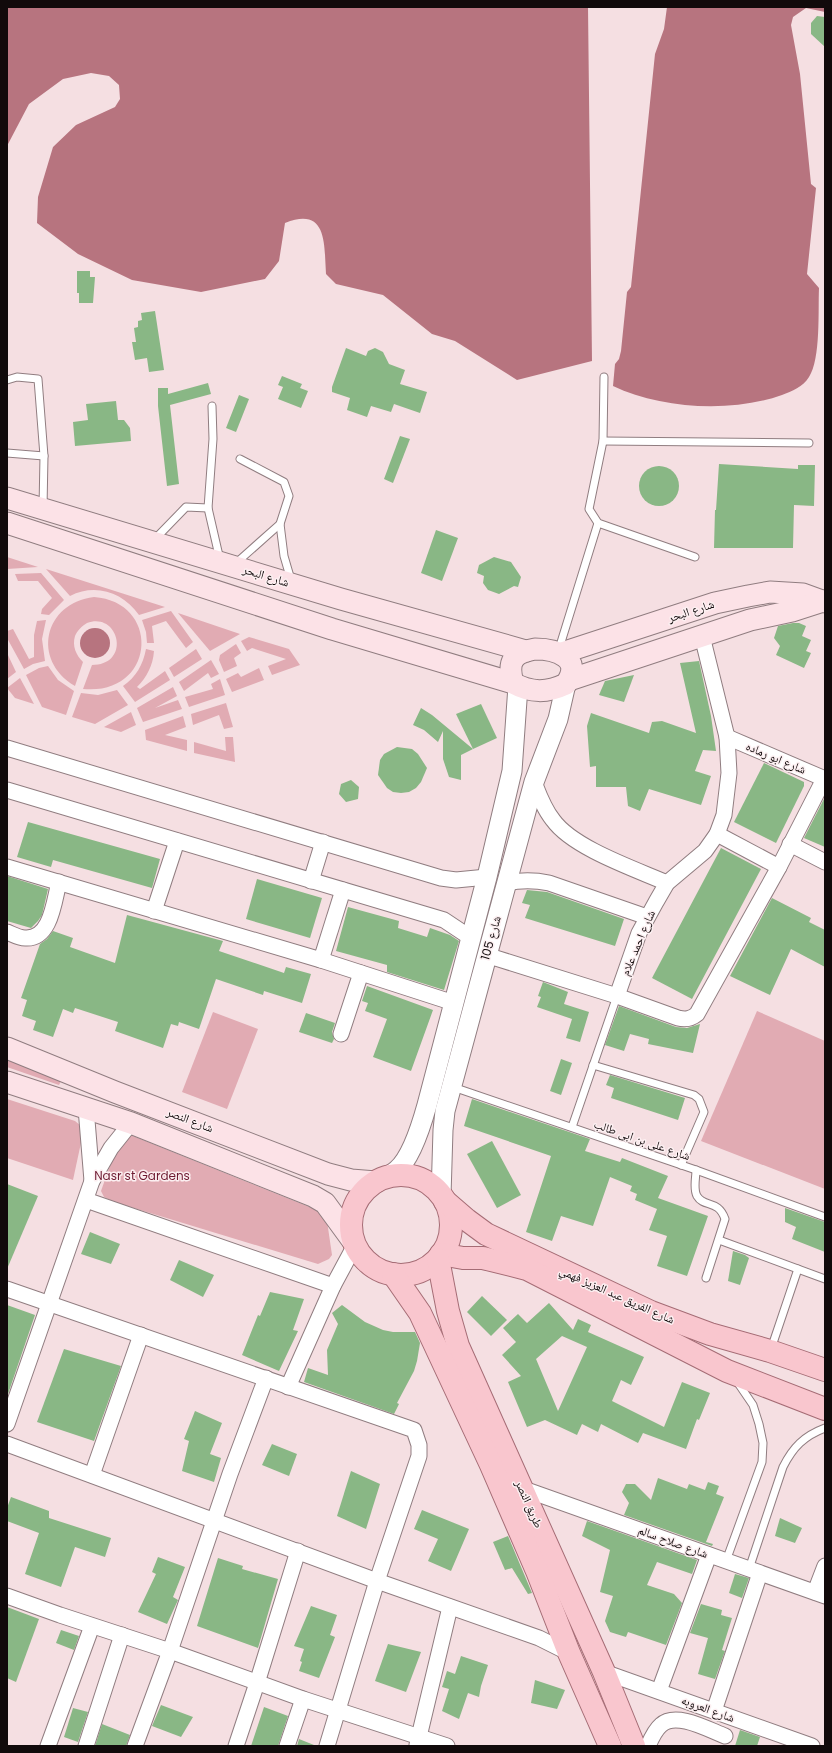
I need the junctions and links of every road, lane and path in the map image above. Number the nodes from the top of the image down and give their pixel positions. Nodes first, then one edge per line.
1 (604, 377) dead end
2 (7, 380) edge
3 (212, 406) dead end
4 (603, 441) junction
5 (809, 443) dead end
6 (7, 453) edge
7 (44, 456) junction
8 (240, 459) dead end
9 (9, 499) edge
10 (208, 508) junction
11 (43, 509) junction
12 (8, 523) edge
13 (598, 523) junction
14 (280, 524) junction
15 (153, 542) junction
16 (695, 557) dead end
17 (227, 564) junction
18 (292, 584) junction
19 (341, 599) junction
20 (824, 602) edge
21 (332, 629) junction
22 (702, 636) junction
23 (526, 651) junction
24 (560, 652) junction
25 (567, 682) junction
26 (515, 684) junction
27 (727, 737) junction
28 (7, 748) edge
29 (824, 779) edge
30 (534, 782) junction
31 (7, 790) edge
32 (717, 834) junction
33 (177, 841) junction
34 (323, 842) junction
35 (790, 844) junction
36 (825, 862) edge
37 (7, 867) edge
38 (779, 867) junction
39 (487, 877) junction
40 (311, 881) junction
41 (58, 882) junction
42 (506, 883) junction
43 (667, 883) junction
44 (343, 890) junction
45 (154, 911) junction
46 (647, 917) junction
47 (7, 932) edge
48 (471, 938) junction
49 (486, 955) junction
50 (321, 960) junction
51 (361, 973) junction
52 (617, 996) junction
53 (454, 1003) junction
54 (341, 1034) dead end
55 (7, 1048) edge
56 (593, 1065) junction
57 (7, 1082) edge
58 (452, 1086) junction
59 (86, 1108) junction
60 (131, 1123) junction
61 (572, 1127) junction
62 (681, 1165) junction
63 (696, 1170) junction
64 (379, 1180) junction
65 (92, 1181) junction
66 (443, 1198) junction
67 (86, 1200) junction
68 (825, 1217) edge
69 (719, 1240) junction
70 (354, 1243) junction
71 (439, 1256) junction
72 (798, 1270) junction
73 (393, 1274) junction
74 (706, 1278) dead end
75 (825, 1280) edge
76 (332, 1286) junction
77 (7, 1289) edge
78 (50, 1303) junction
79 (141, 1335) junction
80 (770, 1351) junction
81 (825, 1370) edge
82 (726, 1371) junction
83 (266, 1378) junction
84 (288, 1387) junction
85 (825, 1409) edge
86 (7, 1424) edge
87 (825, 1428) edge
88 (7, 1444) edge
89 (92, 1475) junction
90 (521, 1488) junction
91 (214, 1520) junction
92 (298, 1552) junction
93 (709, 1555) junction
94 (726, 1561) junction
95 (825, 1566) edge
96 (755, 1571) junction
97 (376, 1581) junction
98 (820, 1594) edge
99 (7, 1596) edge
100 (450, 1606) junction
101 (92, 1626) junction
102 (122, 1635) junction
103 (170, 1651) junction
104 (569, 1652) junction
105 (604, 1672) junction
106 (257, 1683) junction
107 (659, 1691) junction
108 (303, 1699) junction
109 (338, 1710) junction
110 (714, 1711) junction
111 (731, 1717) junction
112 (418, 1741) edge
113 (723, 1741) edge
114 (48, 1746) edge
115 (86, 1746) edge
116 (134, 1746) edge
117 (236, 1746) edge
118 (287, 1746) edge
119 (327, 1746) edge
120 (447, 1746) edge
121 (610, 1746) edge
122 (634, 1746) edge
123 (648, 1746) edge
124 (812, 1746) edge

1 - 4 lane
2 - 7 lane
3 - 10 lane
4 - 5 lane
4 - 13 lane
6 - 7 lane
7 - 11 lane
8 - 14 lane
9 - 11 main road, شارع البحر
9 - 12 main road
10 - 15 lane
10 - 17 lane
11 - 15 main road, شارع البحر
12 - 21 main road
13 - 16 lane
13 - 24 lane
14 - 17 lane
14 - 18 lane
15 - 17 main road, شارع البحر
17 - 18 main road, شارع البحر
18 - 19 main road, شارع البحر
19 - 21 main road
19 - 23 main road, شارع البحر
20 - 22 main road, شارع البحر
20 - 24 main road, شارع البحر
21 - 26 main road
22 - 25 main road, شارع البحر
22 - 27 street, شارع احمد علام
23 - 24 main road
23 - 26 main road
24 - 25 main road
25 - 26 main road
25 - 30 street, شارع 105
26 - 39 street, شارع 105
27 - 29 street, شارع ابو رماده
27 - 32 street, شارع احمد علام
28 - 34 street
29 - 35 street
30 - 42 street, شارع 105
30 - 43 street
31 - 33 street
32 - 38 street
32 - 43 street, شارع احمد علام
33 - 40 street
33 - 45 street
34 - 39 street
34 - 40 street
35 - 36 street
35 - 38 street
37 - 41 street
38 - 52 street
39 - 48 street, شارع 105
40 - 44 street
41 - 45 street
41 - 47 street
42 - 46 street
42 - 49 street, شارع 105
43 - 46 street, شارع احمد علام
44 - 48 street
44 - 50 street
45 - 50 street
46 - 52 street, شارع احمد علام
48 - 53 street, شارع 105
49 - 52 street
49 - 58 street, شارع 105
50 - 51 street
51 - 53 street
51 - 54 street
52 - 56 lane, شارع احمد علام
53 - 64 street, شارع 105
55 - 64 main road, شارع النصر
56 - 61 lane, شارع احمد علام
56 - 62 lane
57 - 59 main road, شارع النصر
58 - 61 lane, شارع على بن ابى طالب
58 - 66 street, شارع 105
59 - 60 main road, شارع النصر
59 - 65 street
60 - 65 street
60 - 70 main road, شارع النصر
61 - 62 lane, شارع على بن ابى طالب
62 - 63 lane, شارع على بن ابى طالب
63 - 68 lane, شارع على بن ابى طالب
63 - 69 lane
64 - 66 main road
64 - 70 main road
65 - 67 street
66 - 71 main road
66 - 80 main road, شارع الفريق عبد العزيز فهمي
67 - 76 street
67 - 78 street
69 - 72 lane
69 - 74 lane
70 - 73 main road
70 - 76 street
71 - 73 main road
71 - 82 main road, شارع الفريق عبد العزيز فهمي
71 - 90 main road, طريق النصر
72 - 75 lane
72 - 80 lane
73 - 104 main road, طريق النصر
76 - 84 street
77 - 78 street
78 - 79 street
78 - 86 street
79 - 83 street
79 - 89 street
80 - 81 main road, شارع الفريق عبد العزيز فهمي
82 - 85 main road, شارع الفريق عبد العزيز فهمي
82 - 94 lane
83 - 84 street
83 - 91 street
84 - 97 street
87 - 96 lane
88 - 89 street
89 - 91 street
90 - 93 street, شارع صلاح سالم
90 - 105 main road, طريق النصر
91 - 92 street
91 - 103 street
92 - 97 street
92 - 106 street
93 - 94 street, شارع صلاح سالم
93 - 107 street
94 - 96 street, شارع صلاح سالم
95 - 98 street
96 - 98 street, شارع صلاح سالم
96 - 110 street
97 - 100 street
97 - 109 street
99 - 101 street
100 - 104 street
100 - 112 street
101 - 102 street
101 - 114 street
102 - 103 street
102 - 115 street
103 - 106 street
103 - 116 street
104 - 121 main road, طريق النصر
105 - 107 street, شارع العروبه
105 - 122 main road, طريق النصر
106 - 108 street
106 - 117 street
107 - 110 street, شارع العروبه
108 - 109 street
108 - 118 street
109 - 112 street
109 - 119 street
110 - 111 street, شارع العروبه
111 - 113 street
111 - 124 street, شارع العروبه
112 - 120 street
113 - 123 street

